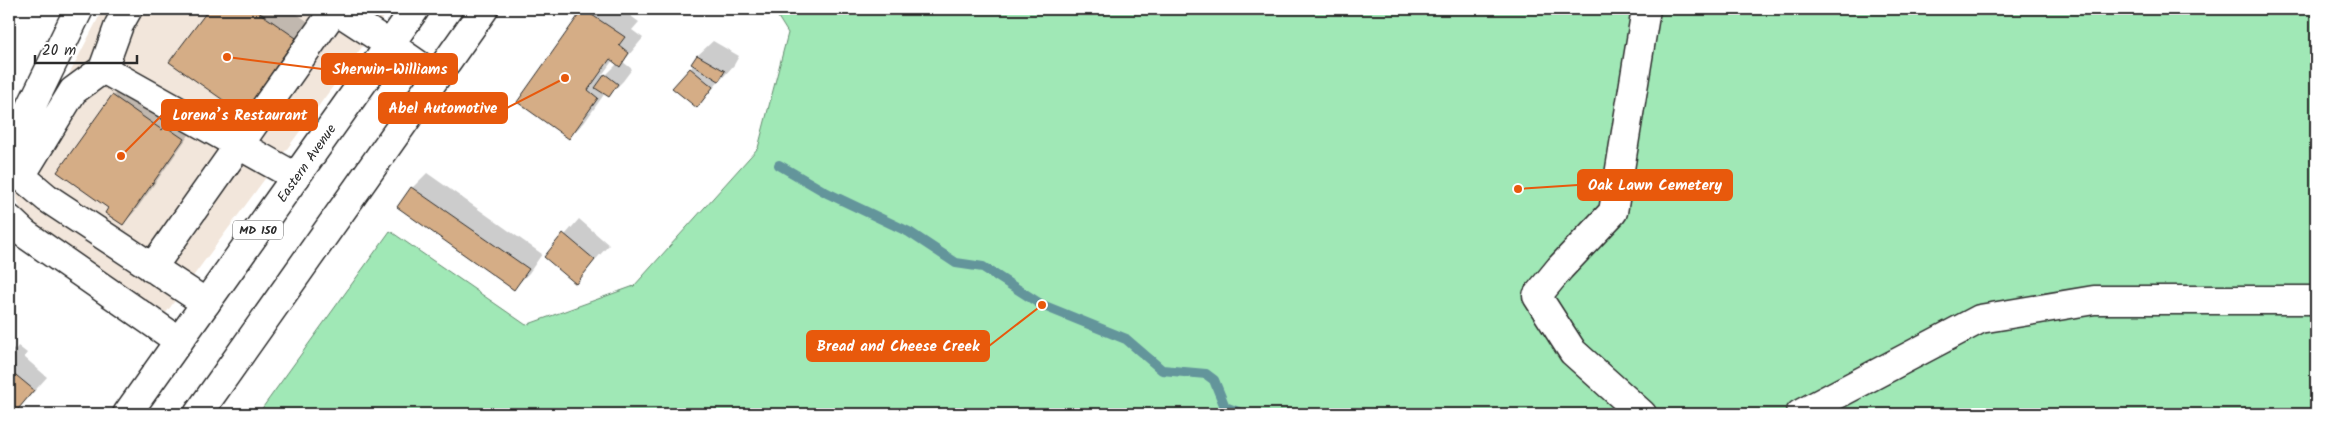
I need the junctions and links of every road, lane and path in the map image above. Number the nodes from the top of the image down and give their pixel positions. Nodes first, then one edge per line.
1 (79, 9) edge
2 (128, 9) edge
3 (335, 9) edge
4 (415, 9) edge
5 (484, 9) edge
6 (1646, 9) edge
7 (390, 45) junction
8 (103, 69) junction
9 (436, 77) junction
10 (238, 145) junction
11 (9, 152) edge
12 (296, 177) junction
13 (9, 218) edge
14 (152, 268) junction
15 (2316, 300) edge
16 (206, 303) junction
17 (179, 340) junction
18 (127, 414) edge
19 (198, 414) edge
20 (1642, 414) edge
21 (1800, 414) edge

1 - 11 main road
2 - 8 main road
3 - 7 main road
3 - 10 main road
4 - 7 main road, Eastern Avenue / MD 150
5 - 9 main road
6 - 20 main road
7 - 9 main road
7 - 12 main road, Eastern Avenue / MD 150
8 - 10 main road
8 - 14 main road
9 - 19 main road
10 - 12 main road
10 - 14 main road
12 - 16 main road, Eastern Avenue / MD 150
13 - 17 main road
14 - 16 main road
15 - 21 main road
16 - 17 main road, Eastern Avenue / MD 150
17 - 18 main road, Eastern Avenue / MD 150

